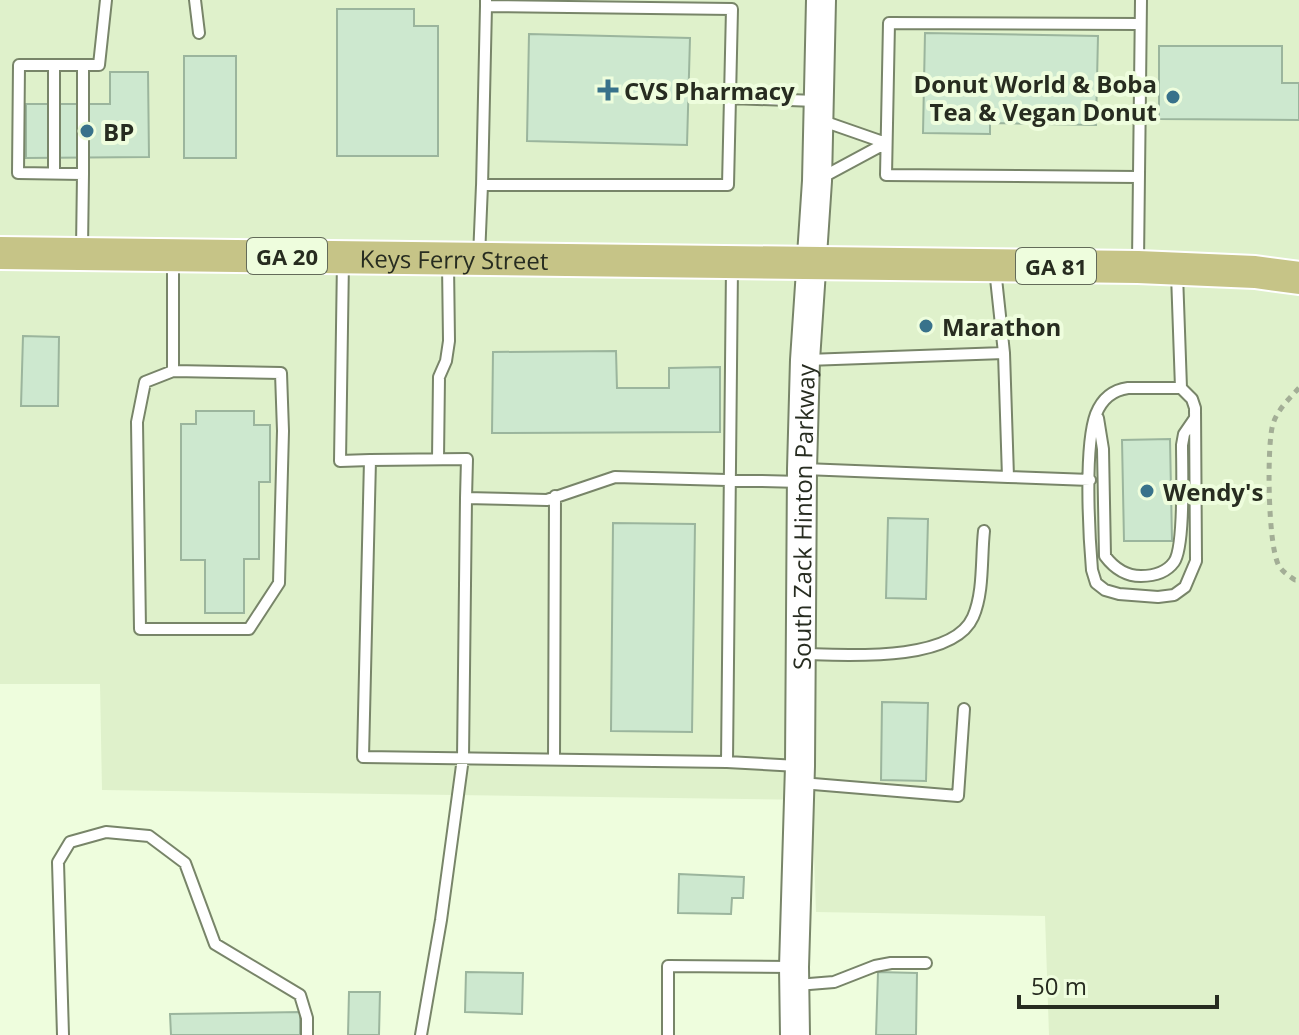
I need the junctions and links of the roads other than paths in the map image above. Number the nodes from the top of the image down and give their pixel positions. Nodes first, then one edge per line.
1 (106, 0) edge
2 (195, 0) edge
3 (821, 0) edge
4 (1141, 0) edge
5 (486, 3) edge
6 (1140, 24) junction
7 (199, 33) dead end
8 (54, 65) junction
9 (83, 65) junction
10 (730, 98) junction
11 (819, 110) junction
12 (886, 143) junction
13 (54, 173) junction
14 (83, 174) junction
15 (1138, 177) junction
16 (817, 181) junction
17 (482, 187) junction
18 (0, 253) edge
19 (82, 254) junction
20 (173, 255) junction
21 (343, 257) junction
22 (464, 258) junction
23 (732, 261) junction
24 (811, 263) junction
25 (995, 265) junction
26 (1138, 267) junction
27 (1177, 270) junction
28 (1299, 278) edge
29 (1004, 353) junction
30 (805, 360) junction
31 (173, 371) junction
32 (1181, 388) junction
33 (1097, 412) junction
34 (1195, 418) junction
35 (438, 459) junction
36 (370, 460) junction
37 (802, 475) junction
38 (1008, 477) junction
39 (731, 480) junction
40 (1090, 480) junction
41 (555, 496) junction
42 (466, 498) junction
43 (984, 531) dead end
44 (801, 654) junction
45 (964, 709) dead end
46 (463, 758) junction
47 (554, 760) junction
48 (727, 762) junction
49 (800, 774) junction
50 (926, 963) dead end
51 (795, 976) junction
52 (63, 1035) edge
53 (307, 1035) edge
54 (421, 1035) edge
55 (668, 1035) edge
56 (795, 1035) edge

1 - 9 lane
2 - 7 lane
3 - 11 main road, South Zack Hinton Parkway
4 - 6 lane
5 - 10 lane
5 - 17 lane
6 - 12 lane
6 - 15 lane
8 - 9 lane
8 - 13 lane
8 - 13 lane
9 - 14 lane
10 - 11 lane
10 - 17 lane
11 - 12 lane
11 - 16 main road, South Zack Hinton Parkway
12 - 15 lane
12 - 16 lane
13 - 14 lane
14 - 19 lane
15 - 26 lane
16 - 24 main road, South Zack Hinton Parkway
17 - 22 lane
18 - 19 main road, Keys Ferry Street / GA 20
19 - 20 main road, Keys Ferry Street / GA 20
20 - 21 main road, Keys Ferry Street / GA 20
20 - 31 lane
21 - 22 main road, Keys Ferry Street / GA 20
21 - 36 lane
22 - 23 main road, Keys Ferry Street / GA 20
22 - 35 lane
23 - 24 main road, Keys Ferry Street / GA 20
23 - 39 lane
24 - 25 main road, GA 81
24 - 30 main road, South Zack Hinton Parkway
25 - 26 main road, GA 81
25 - 29 lane
26 - 27 main road, GA 81
27 - 28 main road, GA 81
27 - 32 lane
29 - 30 lane
29 - 38 lane
30 - 37 main road, South Zack Hinton Parkway
31 - 31 lane
32 - 33 lane
32 - 34 lane
33 - 34 lane
33 - 40 lane
34 - 40 lane
35 - 36 lane
35 - 42 lane
36 - 46 lane
37 - 38 lane
37 - 39 lane
37 - 44 main road, South Zack Hinton Parkway
38 - 40 lane
39 - 41 lane
39 - 48 lane
41 - 42 lane
41 - 47 lane
42 - 46 lane
43 - 44 lane
44 - 49 main road, South Zack Hinton Parkway
45 - 49 lane
46 - 47 lane
46 - 54 lane
47 - 48 lane
48 - 49 lane
49 - 51 main road, South Zack Hinton Parkway
50 - 51 lane
51 - 55 lane
51 - 56 main road, South Zack Hinton Parkway
52 - 53 lane

